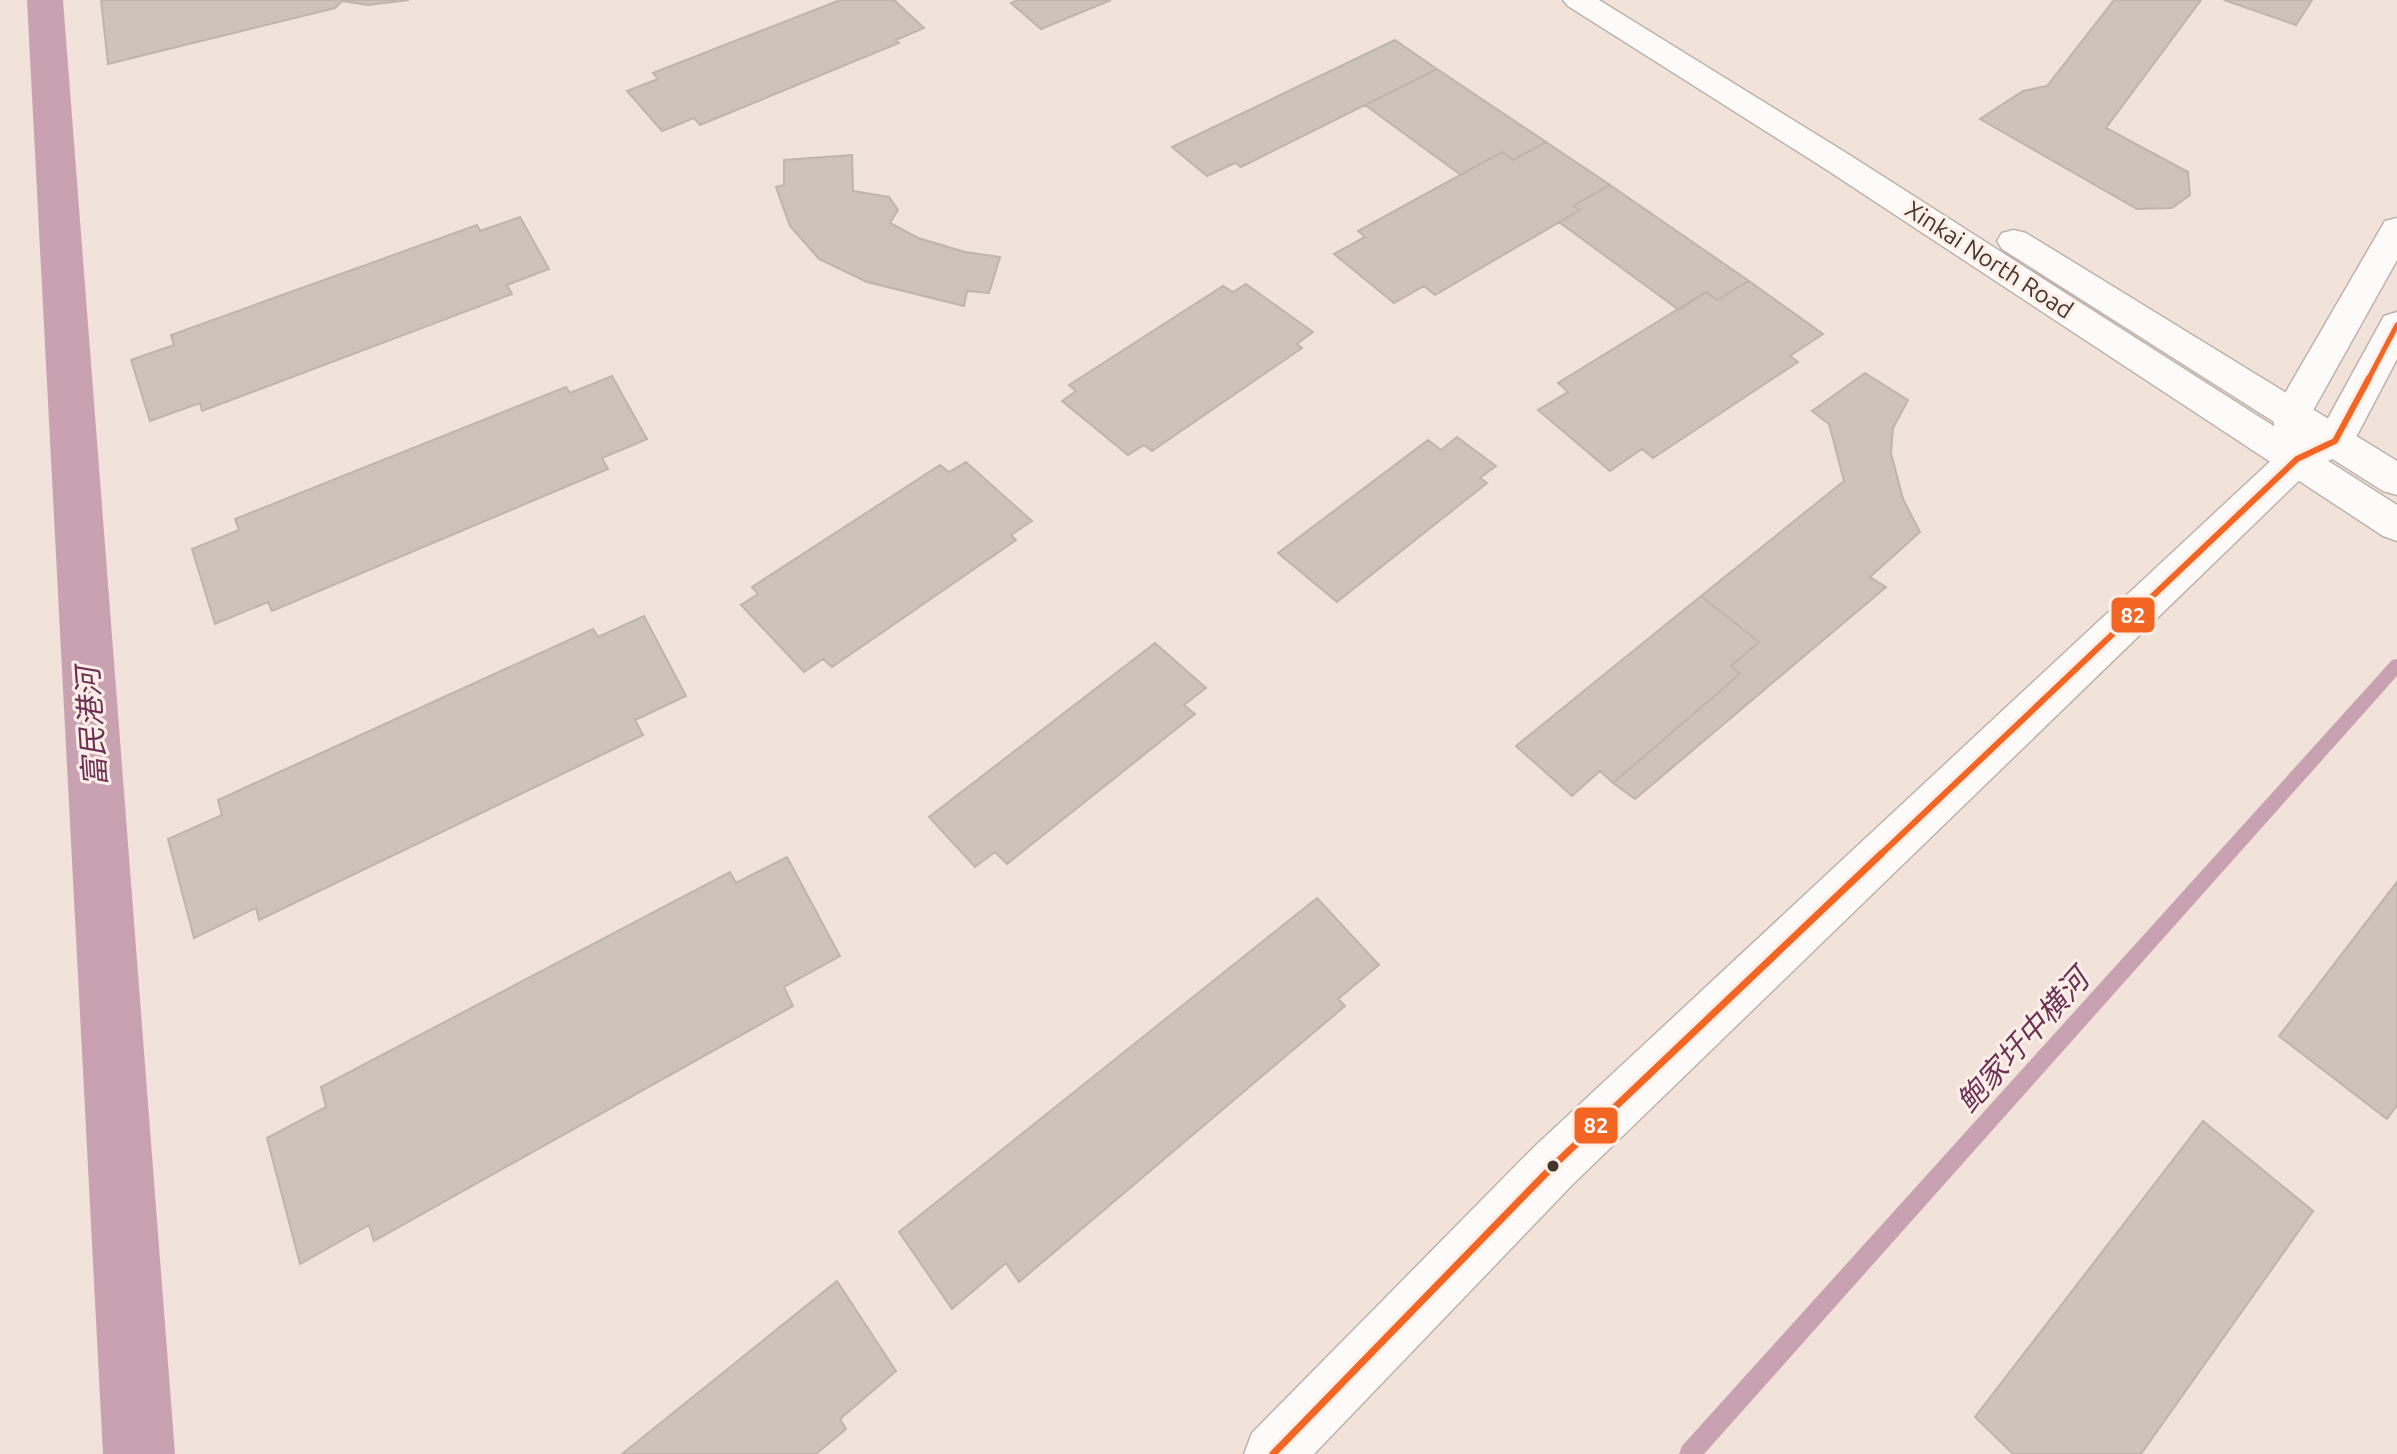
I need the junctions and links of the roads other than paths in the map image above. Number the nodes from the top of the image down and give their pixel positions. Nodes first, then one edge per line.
1 (1578, 0) edge
2 (1628, 0) edge
3 (2397, 229) edge
4 (2397, 325) edge
5 (2308, 438) junction
6 (2397, 480) edge
7 (2397, 525) edge
8 (1273, 1454) edge

1 - 5 main road, Xinkai North Road
2 - 5 main road, Xinkai North Road
3 - 5 main road
4 - 5 main road
5 - 6 main road, Xinkai North Road
5 - 7 main road, Xinkai North Road
5 - 8 main road

